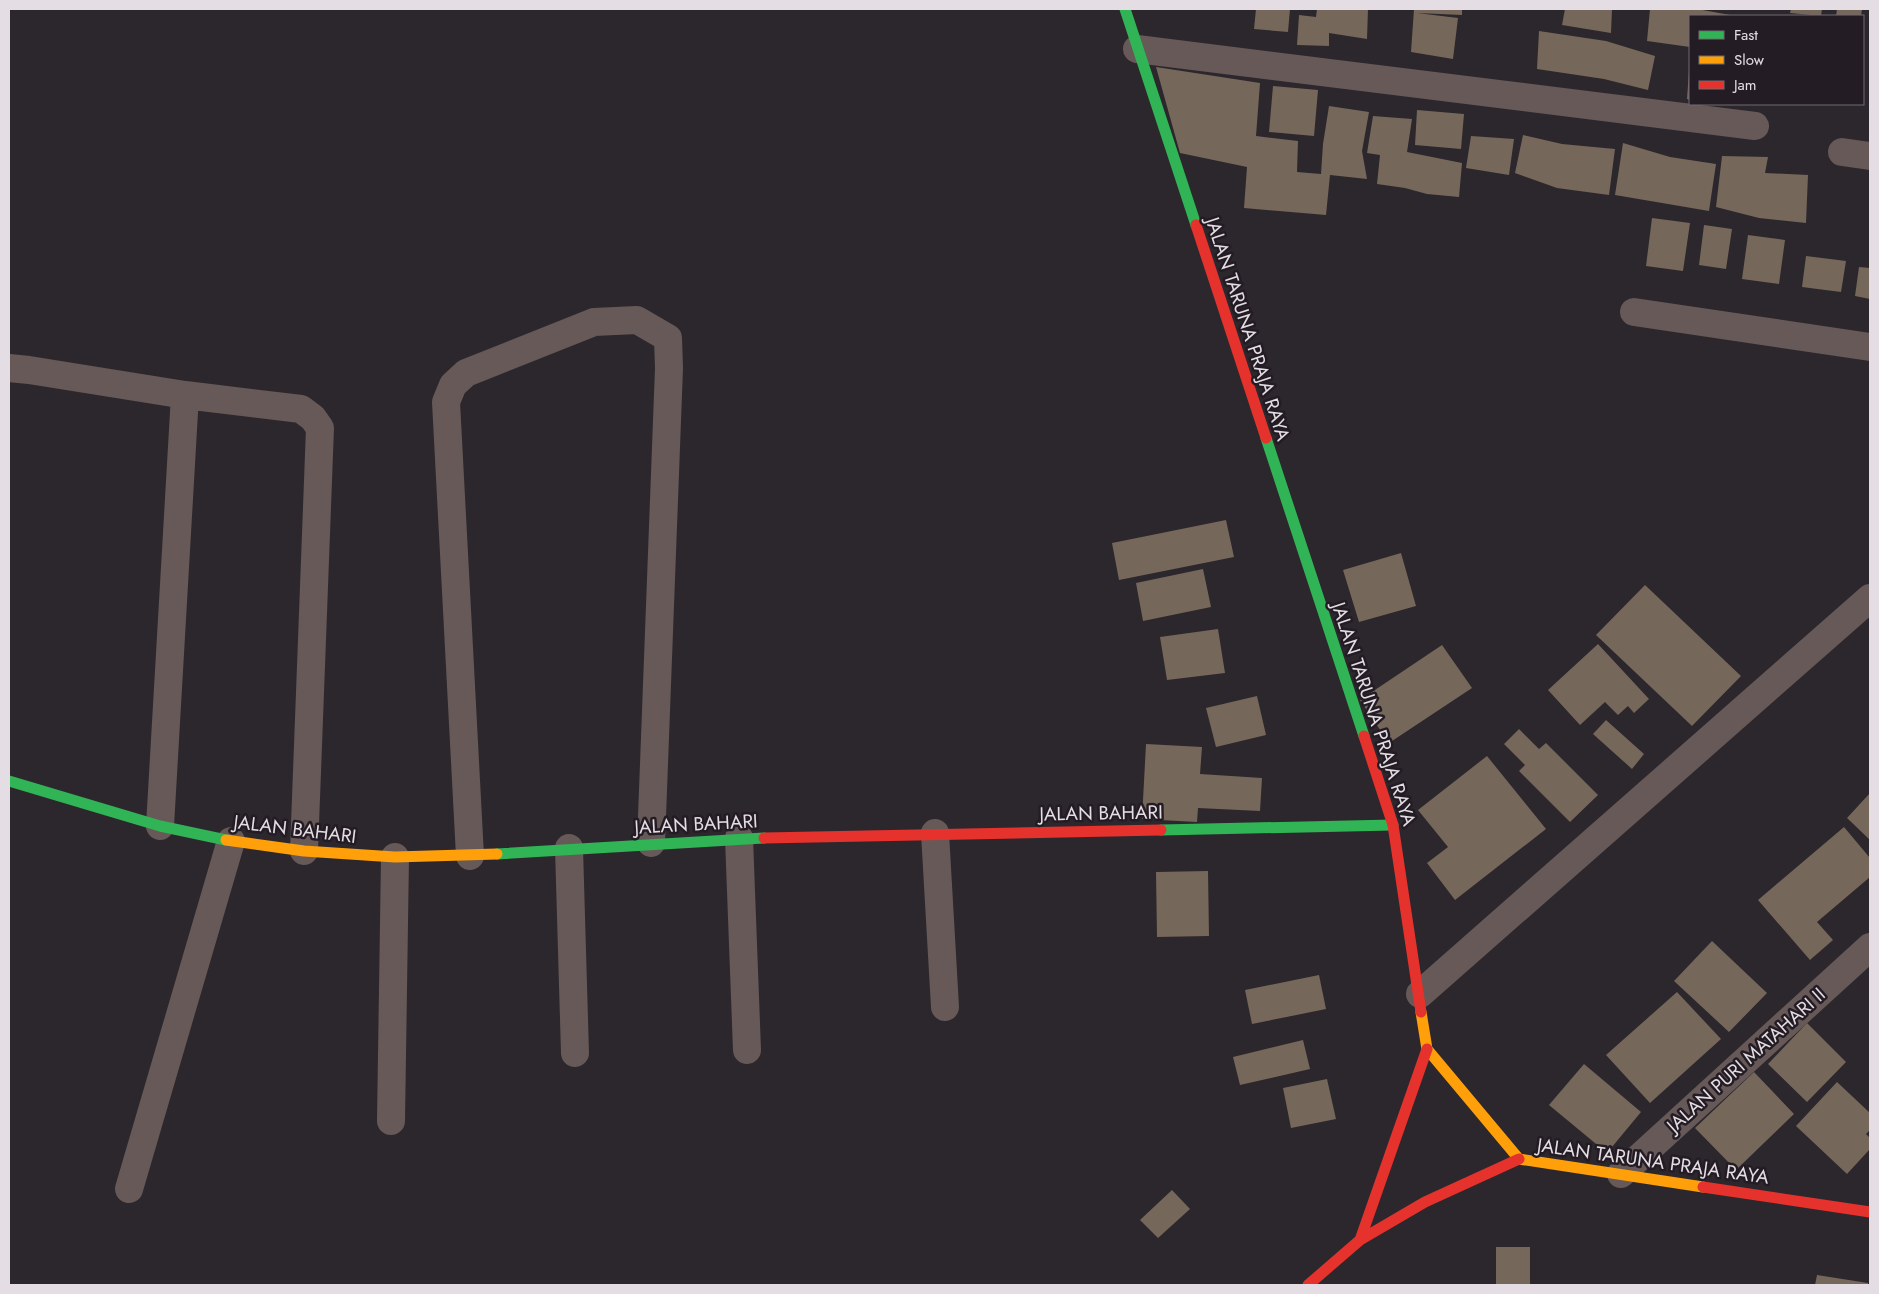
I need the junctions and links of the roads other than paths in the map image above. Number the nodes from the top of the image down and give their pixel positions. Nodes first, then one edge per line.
1 (1124, 9) edge
2 (1137, 49) junction
3 (1755, 126) dead end
4 (1842, 152) dead end
5 (1870, 156) edge
6 (1634, 312) dead end
7 (1870, 348) edge
8 (9, 368) edge
9 (185, 395) junction
10 (1870, 598) edge
11 (9, 781) edge
12 (1393, 825) junction
13 (160, 826) junction
14 (935, 833) junction
15 (739, 838) junction
16 (231, 841) junction
17 (651, 843) junction
18 (568, 848) junction
19 (304, 851) junction
20 (470, 856) junction
21 (395, 857) junction
22 (1870, 947) edge
23 (1420, 994) junction
24 (946, 1007) dead end
25 (1427, 1049) junction
26 (748, 1050) dead end
27 (575, 1053) dead end
28 (391, 1121) dead end
29 (1519, 1160) junction
30 (1621, 1174) junction
31 (129, 1189) dead end
32 (1870, 1212) edge
33 (1360, 1240) junction
34 (1308, 1285) edge

1 - 2 street, JALAN TARUNA PRAJA RAYA
2 - 3 street
2 - 12 street, JALAN TARUNA PRAJA RAYA
4 - 5 street
6 - 7 street
8 - 9 street
9 - 13 street
9 - 19 street
10 - 23 street
11 - 13 street, JALAN BAHARI
12 - 14 street, JALAN BAHARI
12 - 23 street, JALAN TARUNA PRAJA RAYA
13 - 16 street, JALAN BAHARI
14 - 15 street, JALAN BAHARI
14 - 24 street
15 - 17 street, JALAN BAHARI
15 - 26 street
16 - 19 street, JALAN BAHARI
16 - 31 street
17 - 18 street, JALAN BAHARI
17 - 20 street
18 - 20 street, JALAN BAHARI
18 - 27 street
19 - 21 street, JALAN BAHARI
20 - 21 street, JALAN BAHARI
21 - 28 street
22 - 30 street, JALAN PURI MATAHARI II
23 - 25 street, JALAN TARUNA PRAJA RAYA
25 - 29 street, JALAN TARUNA PRAJA RAYA
25 - 33 street
29 - 30 street, JALAN TARUNA PRAJA RAYA
29 - 33 street
30 - 32 street, JALAN TARUNA PRAJA RAYA
33 - 34 street

